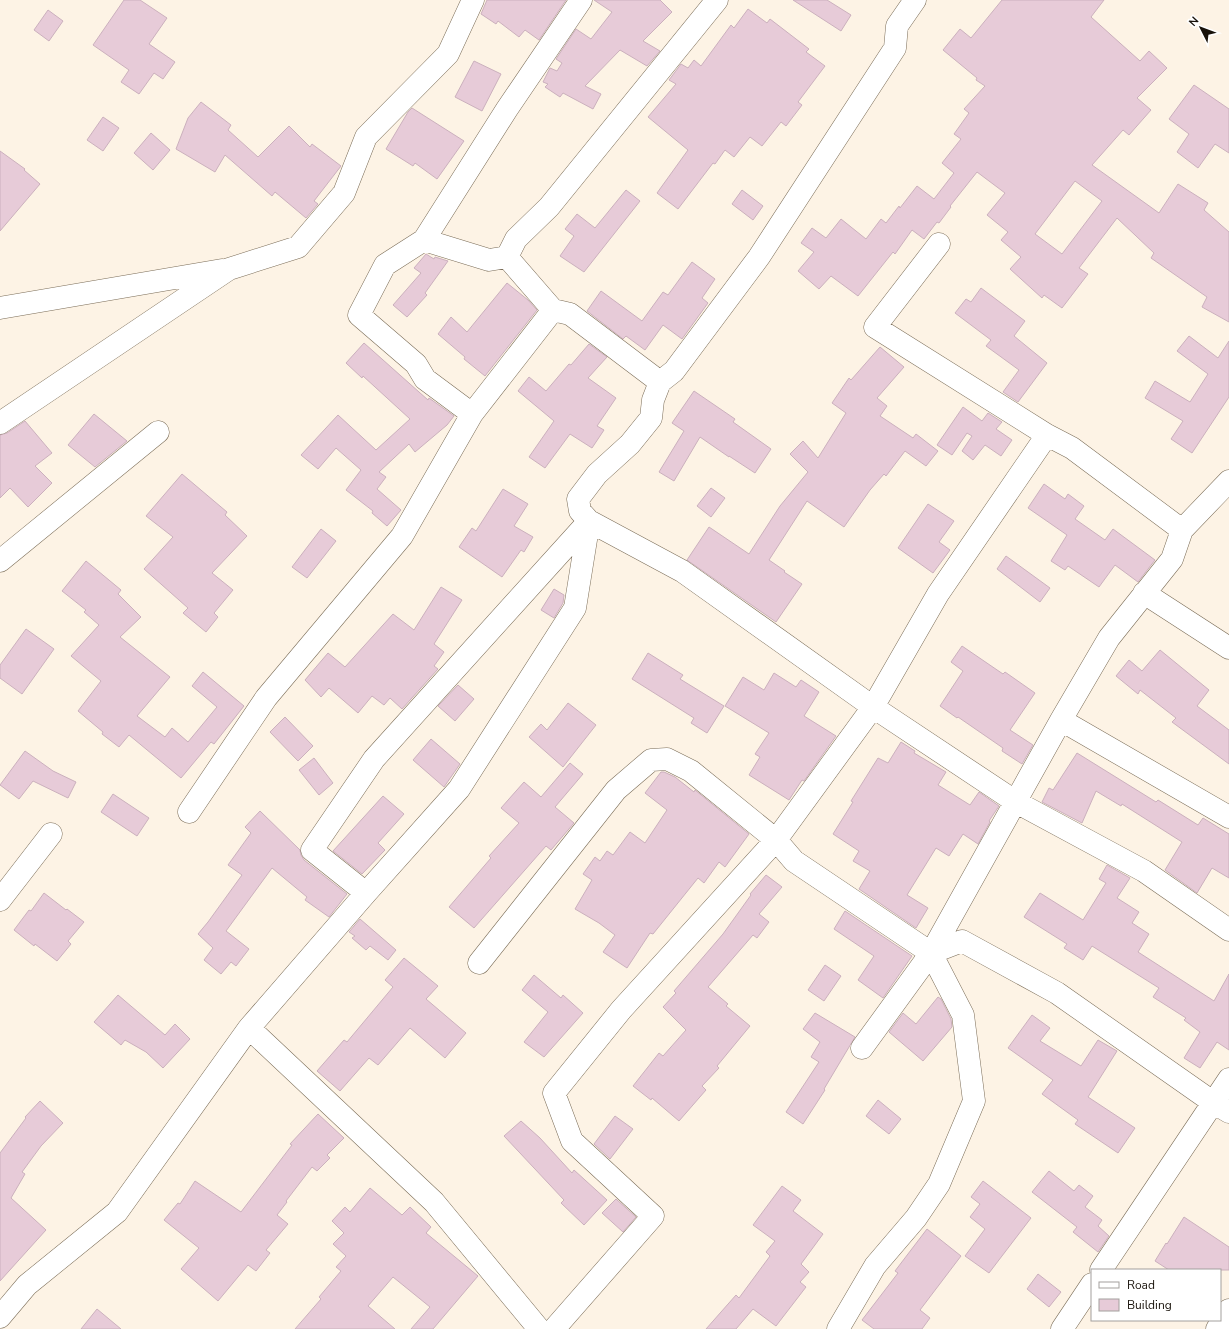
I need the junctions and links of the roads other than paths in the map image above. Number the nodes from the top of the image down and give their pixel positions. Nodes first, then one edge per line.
1 (473, 0) edge
2 (581, 0) edge
3 (717, 0) edge
4 (915, 0) edge
5 (424, 240) junction
6 (939, 244) dead end
7 (507, 257) junction
8 (229, 269) junction
9 (0, 308) edge
10 (553, 310) junction
11 (660, 382) junction
12 (472, 414) junction
13 (0, 424) edge
14 (158, 432) dead end
15 (1047, 436) junction
16 (1229, 481) edge
17 (589, 521) junction
18 (1182, 530) junction
19 (0, 561) edge
20 (1144, 593) junction
21 (1229, 648) edge
22 (873, 707) junction
23 (1061, 720) junction
24 (1016, 802) junction
25 (189, 812) dead end
26 (1229, 817) edge
27 (51, 834) dead end
28 (776, 840) junction
29 (366, 893) junction
30 (0, 900) edge
31 (1229, 930) edge
32 (931, 953) junction
33 (479, 963) dead end
34 (249, 1028) junction
35 (862, 1048) dead end
36 (1229, 1079) edge
37 (1222, 1107) edge
38 (1102, 1269) edge
39 (1091, 1286) edge
40 (1229, 1310) edge
41 (0, 1317) edge
42 (539, 1329) edge
43 (554, 1329) edge
44 (838, 1329) edge
45 (1062, 1329) edge
46 (1217, 1329) edge

1 - 8 street
2 - 5 street
3 - 7 street
4 - 11 street
5 - 7 street
5 - 12 street
6 - 15 street
7 - 10 street
8 - 9 street
8 - 13 street
10 - 11 street
10 - 12 street
11 - 17 street
12 - 25 street
14 - 19 street
15 - 18 street
15 - 22 street
16 - 18 street
17 - 22 street
17 - 29 street
17 - 29 street
18 - 20 street
20 - 21 street
20 - 23 street
22 - 24 street
22 - 28 street
23 - 24 street
23 - 26 street
24 - 31 street
24 - 32 street
27 - 30 street
28 - 32 street
28 - 33 street
28 - 43 street
29 - 34 street
32 - 35 street
32 - 37 street
32 - 44 street
34 - 41 street
34 - 42 street
36 - 37 street
37 - 38 street
39 - 45 street
40 - 46 street

